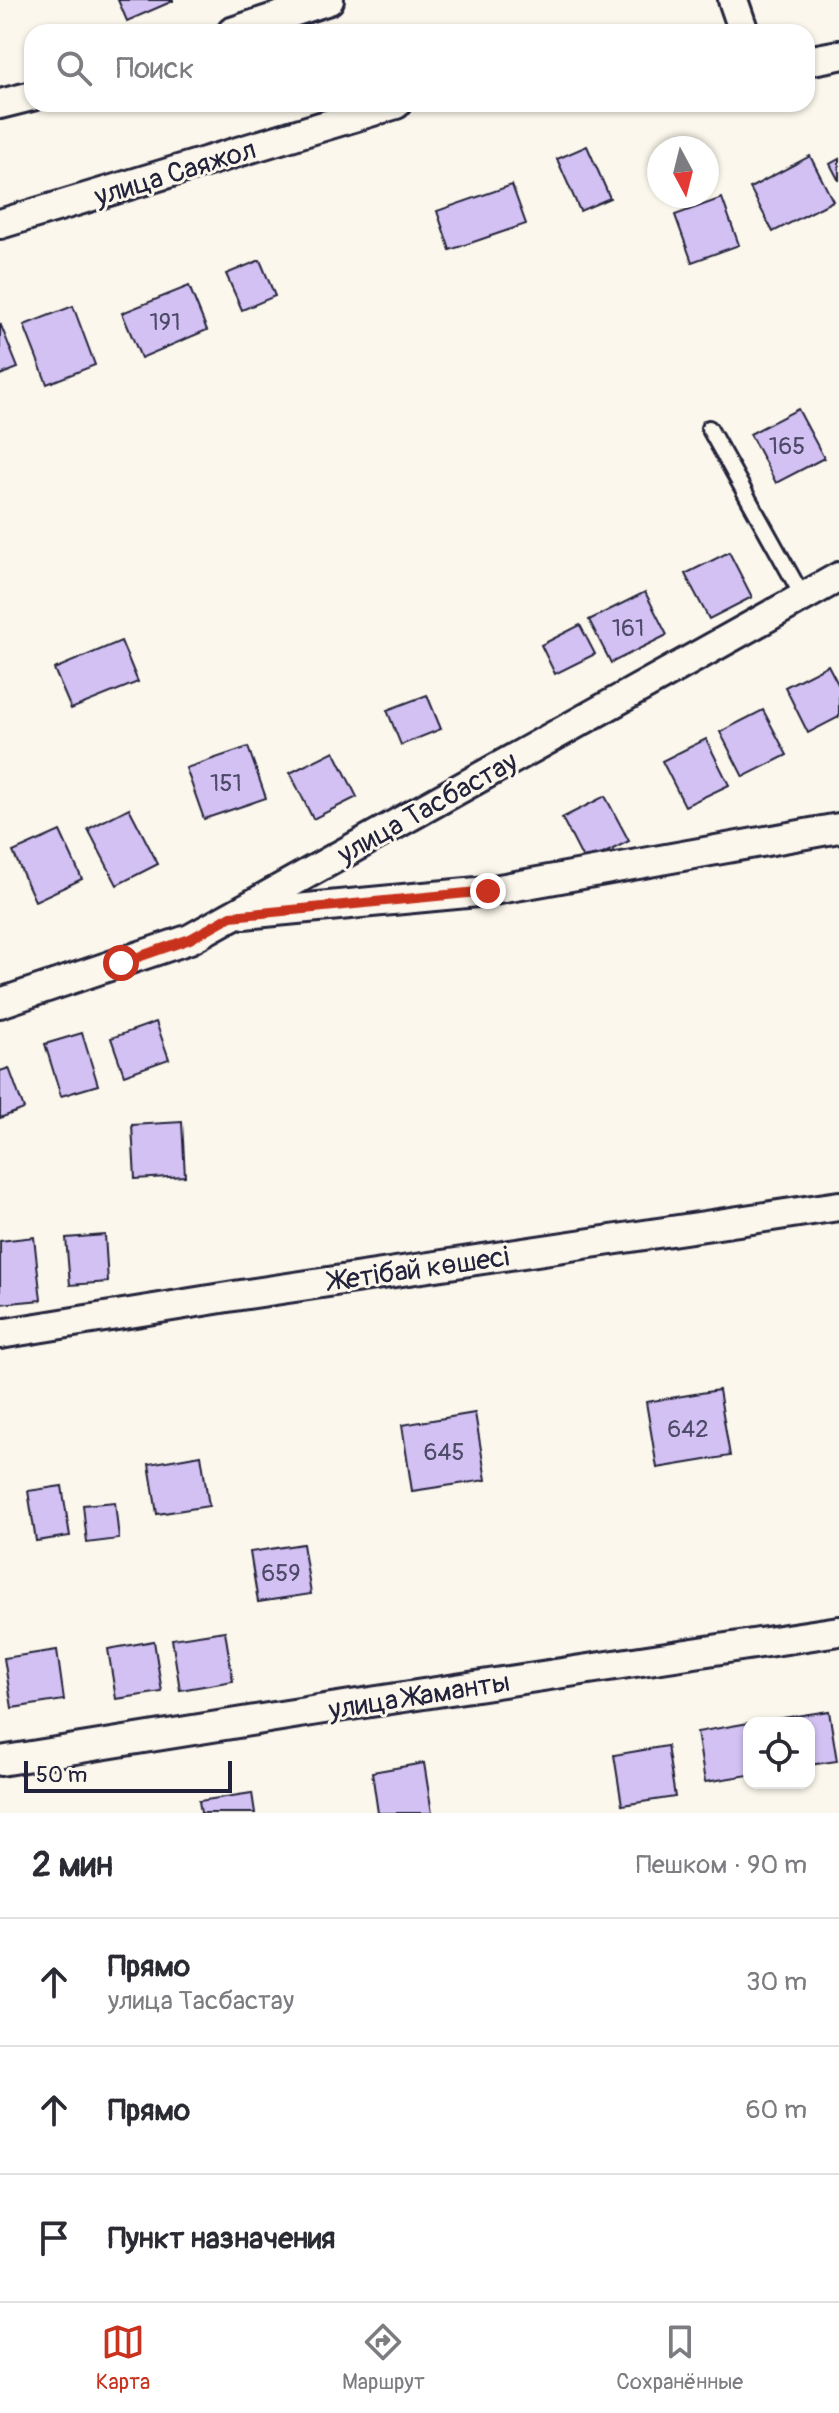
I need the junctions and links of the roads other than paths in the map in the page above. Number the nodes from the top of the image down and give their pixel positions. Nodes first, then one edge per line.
1 (329, 0) edge
2 (733, 0) edge
3 (256, 24) edge
4 (741, 24) edge
5 (839, 55) edge
6 (815, 60) edge
7 (24, 98) edge
8 (0, 104) edge
9 (370, 112) edge
10 (0, 224) edge
11 (709, 428) dead end
12 (839, 577) edge
13 (803, 597) junction
14 (839, 828) edge
15 (231, 916) junction
16 (0, 1003) edge
17 (839, 1206) edge
18 (0, 1334) edge
19 (839, 1631) edge
20 (0, 1761) edge

1 - 3 street
2 - 4 street
5 - 6 street
7 - 8 street
9 - 10 street, улица Саяжол
11 - 13 lane
12 - 13 street, улица Тасбастау
13 - 15 street, улица Тасбастау
14 - 15 street
15 - 16 street, улица Тасбастау
17 - 18 street, Жетібай көшесі
19 - 20 street, улица Жаманты

